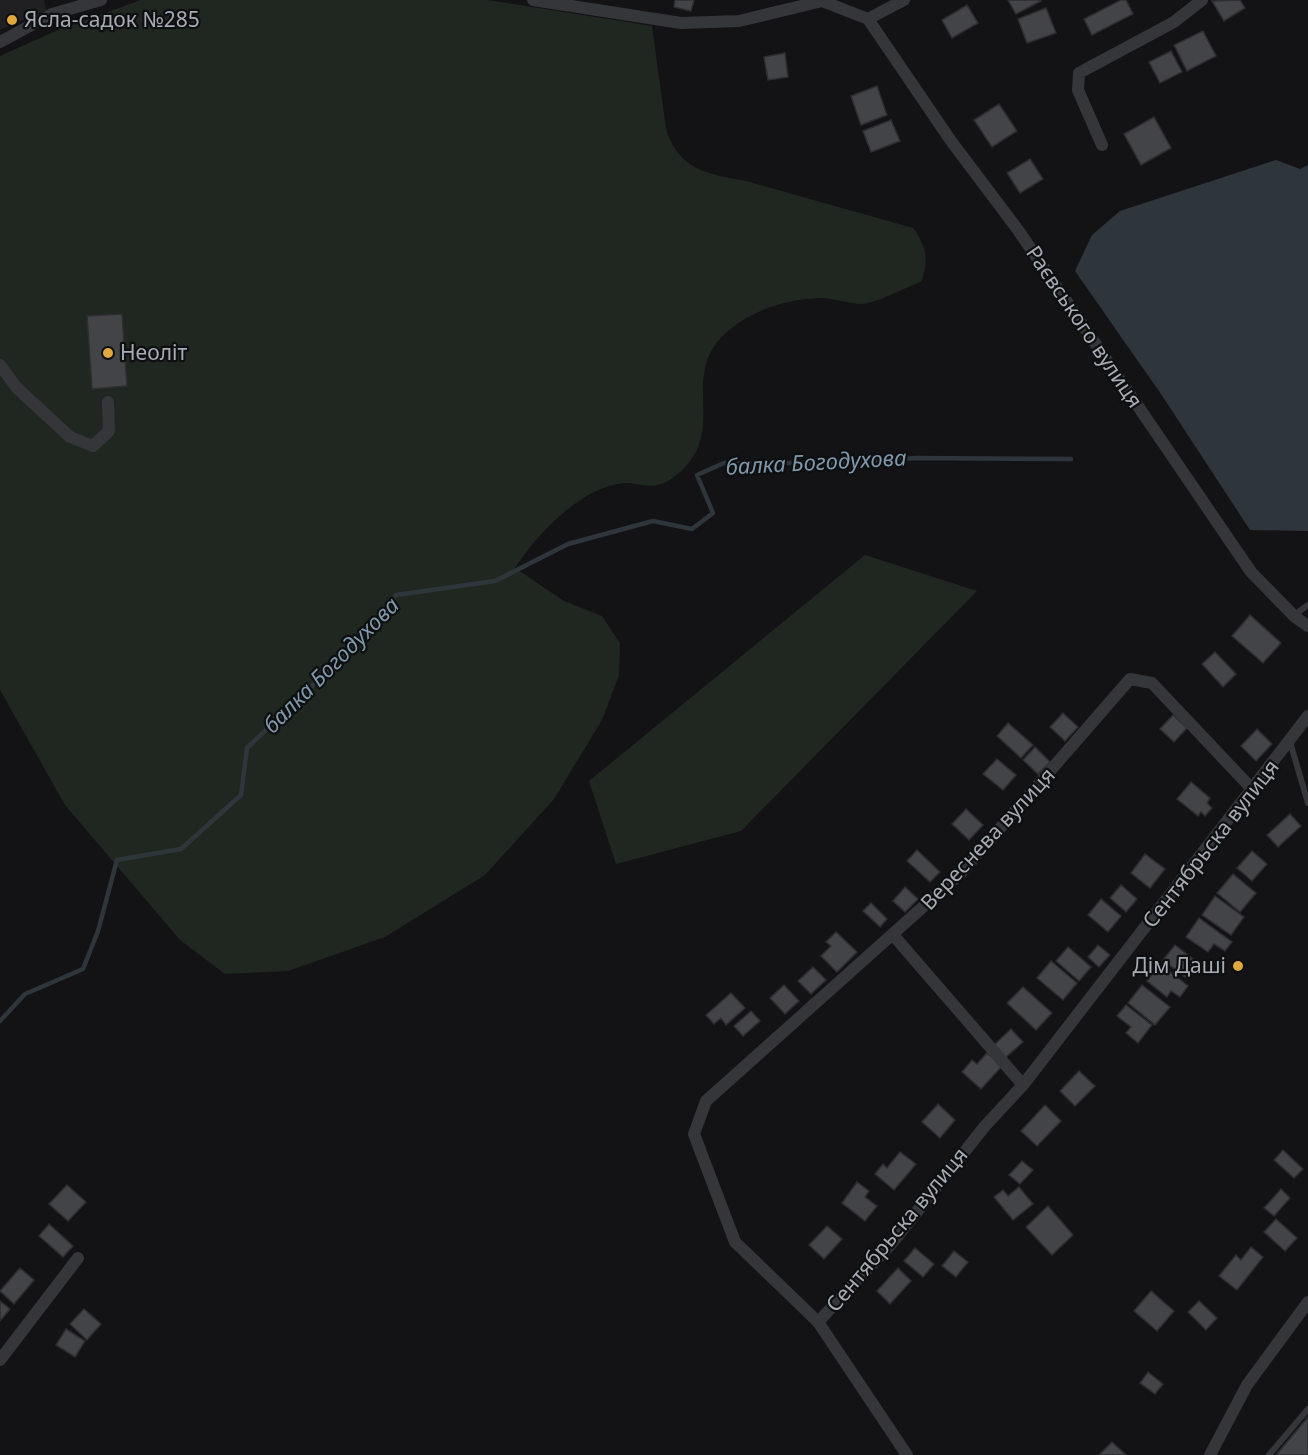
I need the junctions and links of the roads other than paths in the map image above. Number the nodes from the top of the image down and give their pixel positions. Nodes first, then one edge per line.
1 (101, 0) edge
2 (533, 0) edge
3 (904, 0) edge
4 (1202, 0) edge
5 (821, 1) edge
6 (553, 2) edge
7 (868, 19) junction
8 (0, 42) edge
9 (1102, 145) dead end
10 (0, 365) edge
11 (108, 402) dead end
12 (1308, 605) edge
13 (1294, 616) junction
14 (1308, 626) edge
15 (1308, 716) edge
16 (1290, 741) junction
17 (1253, 790) junction
18 (1308, 803) edge
19 (894, 936) junction
20 (1023, 1085) junction
21 (78, 1257) dead end
22 (1308, 1302) edge
23 (818, 1322) junction
24 (0, 1360) edge
25 (1308, 1408) edge
26 (907, 1455) edge
27 (1210, 1455) edge
28 (1269, 1455) edge

1 - 8 street
2 - 6 street
3 - 7 street
4 - 9 street
5 - 6 street
5 - 7 street
7 - 13 street, Раєвського вулиця
10 - 11 street
12 - 13 lane
13 - 14 street, Раєвського вулиця
15 - 16 street, Сентябрьска вулиця
16 - 17 street, Сентябрьска вулиця
16 - 18 lane
17 - 19 street, Вереснева вулиця
17 - 20 street, Сентябрьска вулиця
19 - 20 street
19 - 23 street, Вереснева вулиця
20 - 23 street, Сентябрьска вулиця
21 - 24 street
22 - 27 street
23 - 26 street
25 - 28 lane

